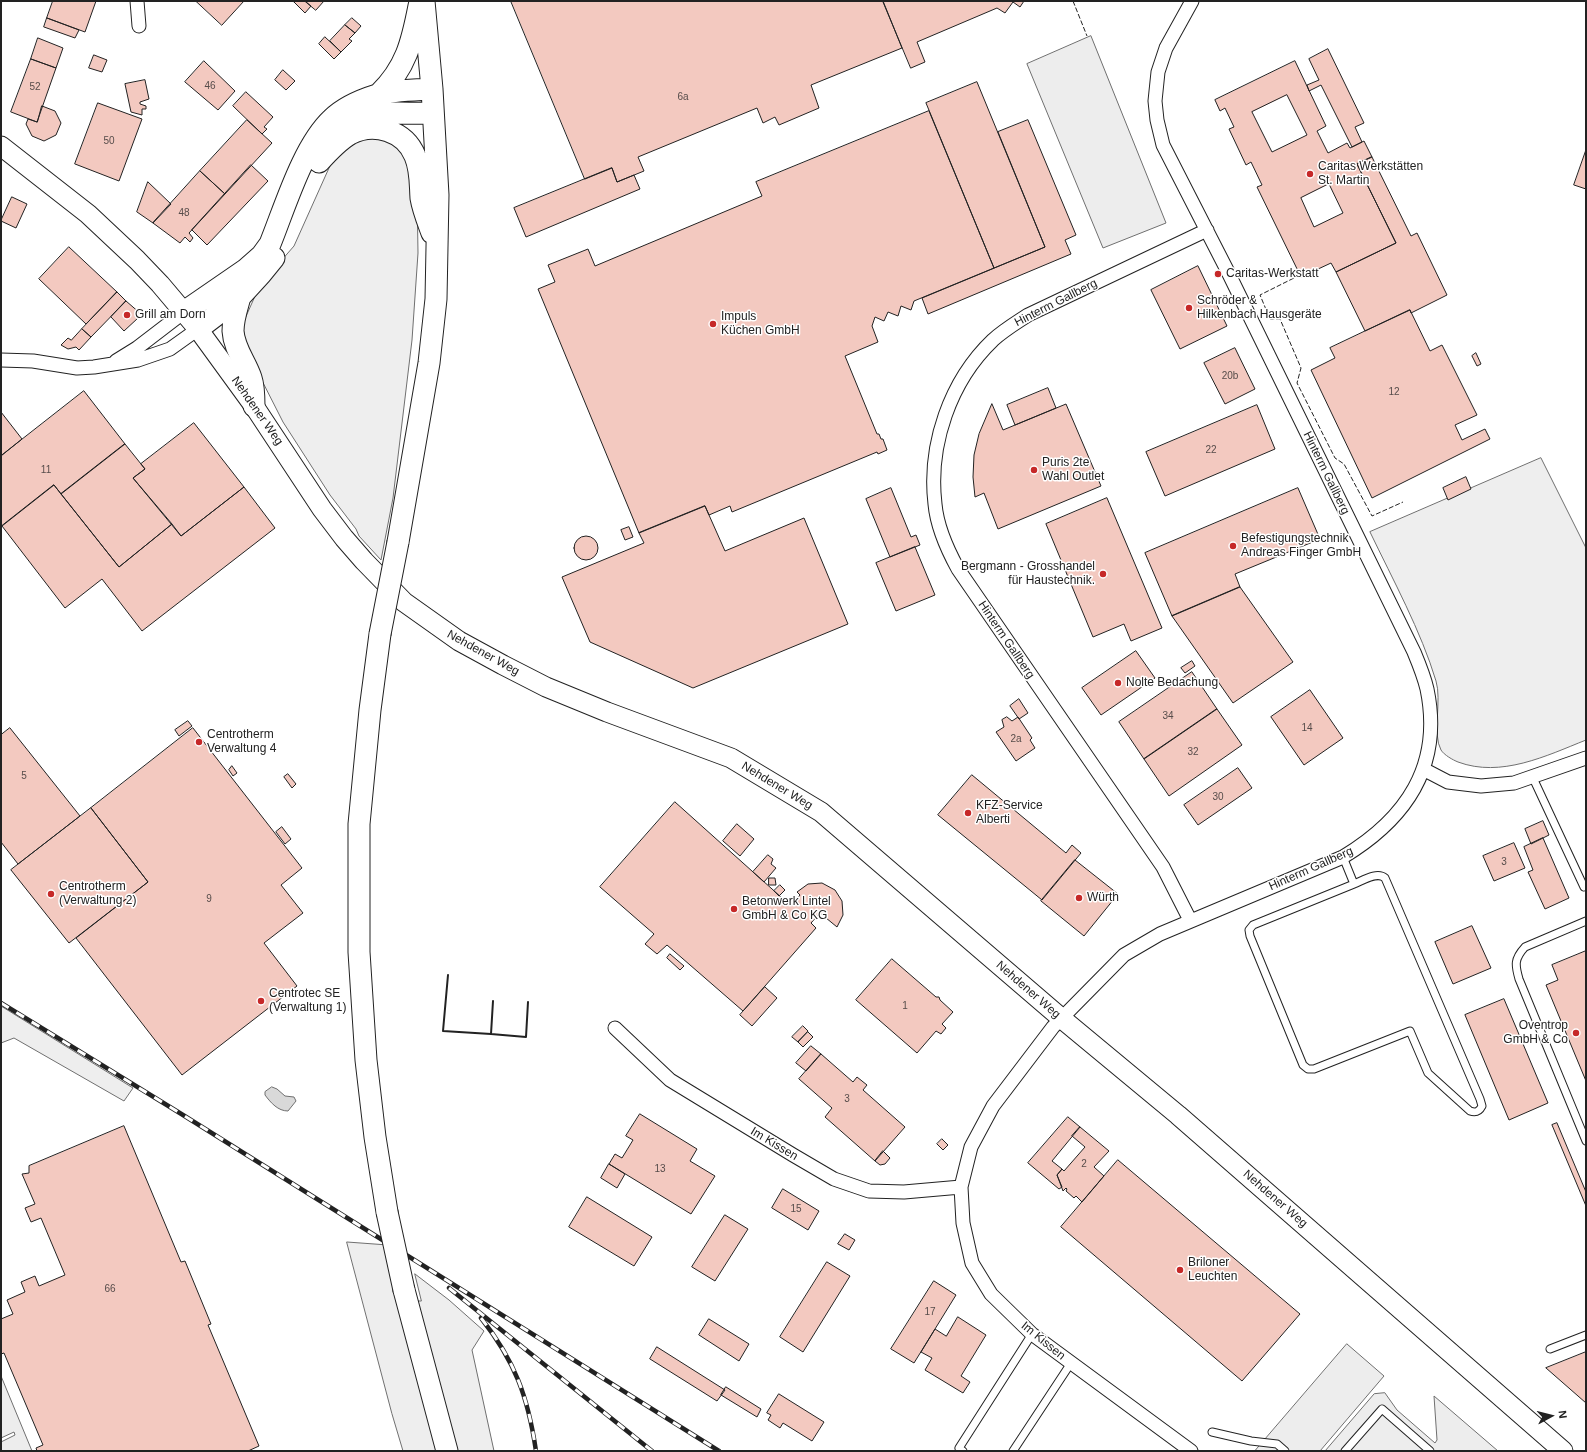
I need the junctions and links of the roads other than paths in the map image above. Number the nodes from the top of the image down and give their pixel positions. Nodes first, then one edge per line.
1 (137, 1) edge
2 (420, 1) edge
3 (424, 1) edge
4 (1192, 1) edge
5 (139, 26) dead end
6 (432, 89) junction
7 (379, 94) junction
8 (433, 113) junction
9 (1, 146) edge
10 (318, 162) junction
11 (1207, 230) junction
12 (438, 255) junction
13 (240, 297) junction
14 (184, 312) junction
15 (198, 329) junction
16 (1, 360) edge
17 (110, 364) junction
18 (254, 406) junction
19 (1586, 758) edge
20 (1423, 769) junction
21 (1534, 778) junction
22 (1343, 857) junction
23 (1354, 884) junction
24 (1585, 889) edge
25 (1190, 920) junction
26 (1586, 921) edge
27 (1061, 1018) junction
28 (615, 1028) dead end
29 (1586, 1141) edge
30 (961, 1187) junction
31 (1032, 1334) junction
32 (1586, 1335) edge
33 (1550, 1350) dead end
34 (1071, 1363) junction
35 (1212, 1432) dead end
36 (447, 1451) edge
37 (962, 1451) edge
38 (1013, 1451) edge
39 (1191, 1451) edge
40 (1285, 1451) edge
41 (1345, 1451) edge
42 (1430, 1451) edge
43 (1563, 1451) edge

1 - 5 street
2 - 7 main road
3 - 6 main road
4 - 11 street, Hinterm Gallberg
6 - 7 main road
6 - 8 main road
7 - 14 main road
8 - 10 main road
8 - 12 main road
9 - 14 street, Nehdener Weg
10 - 12 main road
10 - 13 main road
11 - 20 street, Hinterm Gallberg
11 - 25 street, Hinterm Gallberg
12 - 36 main road, bridge
13 - 15 main road
13 - 18 main road
14 - 15 street, Nehdener Weg
14 - 17 street
15 - 17 street
15 - 18 street, Nehdener Weg
16 - 17 street
18 - 27 street, Nehdener Weg
19 - 21 street
20 - 21 street
20 - 22 street, Hinterm Gallberg
21 - 24 lane
22 - 23 lane
22 - 25 street, Hinterm Gallberg
23 - 23 lane
25 - 27 street, Hinterm Gallberg
26 - 29 lane
27 - 30 street, Im Kissen
27 - 43 street, Nehdener Weg
28 - 30 street, Im Kissen
30 - 31 street, Im Kissen
31 - 34 street, Im Kissen
31 - 37 lane
32 - 33 lane
34 - 38 lane
34 - 39 street, Im Kissen
35 - 40 lane
41 - 42 lane

